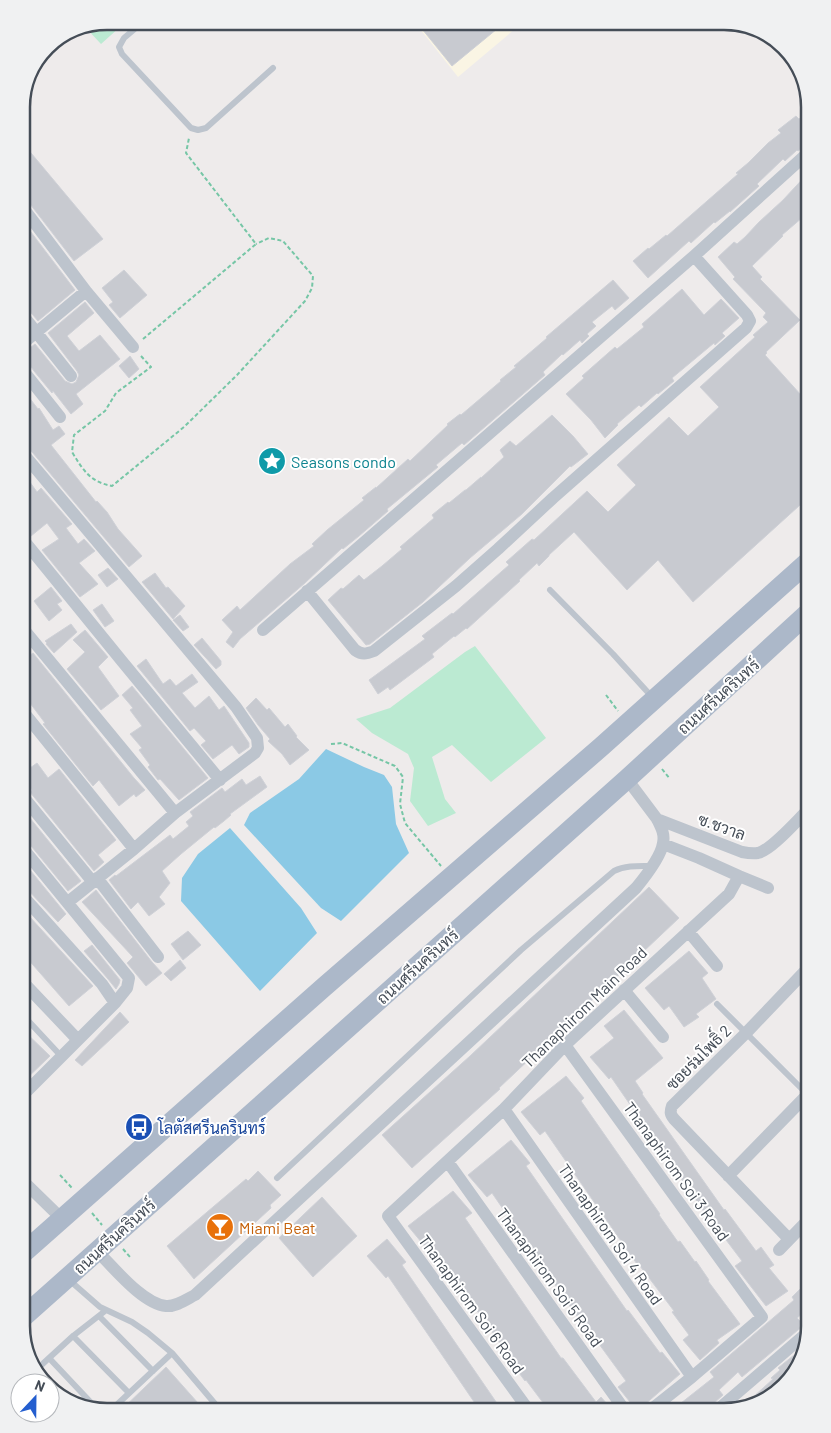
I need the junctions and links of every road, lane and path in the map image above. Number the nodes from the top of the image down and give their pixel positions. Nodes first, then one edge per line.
1 (133, 30) edge
2 (273, 68) dead end
3 (192, 128) junction
4 (801, 159) edge
5 (30, 217) edge
6 (256, 244) junction
7 (694, 256) junction
8 (86, 291) junction
9 (30, 324) edge
10 (37, 332) junction
11 (30, 338) edge
12 (133, 347) junction
13 (70, 376) dead end
14 (30, 379) edge
15 (60, 417) dead end
16 (30, 462) edge
17 (30, 548) edge
18 (801, 567) edge
19 (550, 590) dead end
20 (307, 591) junction
21 (801, 619) edge
22 (263, 630) dead end
23 (30, 637) edge
24 (606, 695) dead end
25 (654, 699) junction
26 (618, 710) dead end
27 (30, 720) edge
28 (331, 744) dead end
29 (659, 764) dead end
30 (627, 779) junction
31 (670, 779) dead end
32 (220, 780) junction
33 (30, 805) edge
34 (175, 813) junction
35 (801, 817) edge
36 (657, 819) junction
37 (663, 844) junction
38 (134, 848) junction
39 (30, 857) edge
40 (652, 866) junction
41 (739, 876) junction
42 (451, 877) junction
43 (94, 880) junction
44 (768, 888) dead end
45 (68, 902) junction
46 (32, 906) edge
47 (688, 931) junction
48 (158, 957) dead end
49 (717, 966) dead end
50 (801, 975) edge
51 (30, 989) edge
52 (624, 990) junction
53 (115, 1003) junction
54 (717, 1004) dead end
55 (30, 1023) edge
56 (746, 1033) junction
57 (663, 1036) dead end
58 (78, 1040) junction
59 (565, 1045) junction
60 (61, 1056) junction
61 (801, 1086) edge
62 (30, 1088) edge
63 (801, 1102) edge
64 (504, 1109) junction
65 (448, 1162) junction
66 (60, 1175) dead end
67 (728, 1176) junction
68 (277, 1178) dead end
69 (30, 1188) edge
70 (73, 1190) dead end
71 (92, 1212) dead end
72 (388, 1216) joint
73 (62, 1218) junction
74 (104, 1227) dead end
75 (801, 1227) edge
76 (789, 1239) junction
77 (30, 1247) edge
78 (123, 1250) dead end
79 (778, 1250) dead end
80 (97, 1252) junction
81 (130, 1257) dead end
82 (67, 1278) junction
83 (30, 1311) edge
84 (105, 1311) junction
85 (99, 1316) junction
86 (73, 1336) junction
87 (799, 1339) edge
88 (172, 1353) junction
89 (49, 1358) junction
90 (41, 1365) edge
91 (153, 1371) junction
92 (692, 1377) junction
93 (129, 1393) junction
94 (90, 1401) edge
95 (118, 1403) edge
96 (214, 1403) edge
97 (523, 1403) edge
98 (620, 1403) edge
99 (659, 1403) edge
100 (725, 1403) edge

1 - 3 lane
2 - 3 lane
3 - 6 path
4 - 7 street
5 - 8 street
6 - 12 path
6 - 12 path
7 - 20 street
7 - 20 street
8 - 10 street
8 - 12 street
9 - 10 street
10 - 11 street
10 - 13 street
14 - 15 street
16 - 32 street
17 - 32 street
18 - 25 main road
19 - 25 lane
20 - 22 street
21 - 30 main road, ถนนศรีนครินทร์
23 - 34 street
24 - 26 path
25 - 42 main road
27 - 38 street
28 - 42 path
29 - 31 path
30 - 36 street
30 - 80 main road, ถนนศรีนครินทร์
32 - 34 street
33 - 43 street
34 - 38 street
35 - 36 street, ซ.ชวาล
36 - 37 street
37 - 40 street
37 - 41 street
38 - 43 street
39 - 45 street
40 - 68 lane
40 - 80 street
41 - 44 street
41 - 47 street, Thanaphirom Main Road
42 - 73 main road
43 - 45 street
43 - 48 street
45 - 53 street
46 - 53 street
47 - 49 street
47 - 52 street, Thanaphirom Main Road
50 - 56 street, ซอยร่มโพธิ์ 2
51 - 58 street
52 - 57 street
52 - 59 street, Thanaphirom Main Road
53 - 58 street
54 - 56 lane
55 - 60 lane
56 - 61 lane
56 - 67 street, ซอยร่มโพธิ์ 2
58 - 60 street
59 - 64 street, Thanaphirom Main Road
59 - 92 street, Thanaphirom Soi 3 Road
60 - 62 street
63 - 67 street
64 - 65 street, Thanaphirom Main Road
64 - 92 street, Thanaphirom Soi 4 Road
65 - 72 street, Thanaphirom Main Road
65 - 98 street, Thanaphirom Soi 5 Road
66 - 70 path
67 - 76 street, ซอยร่มโพธิ์ 2
69 - 73 street
71 - 74 path
72 - 97 street, Thanaphirom Soi 6 Road
73 - 77 main road
75 - 76 street
76 - 79 street
78 - 81 path
80 - 82 main road, ถนนศรีนครินทร์
82 - 83 main road, ถนนศรีนครินทร์
82 - 84 lane
84 - 85 lane
84 - 88 lane
85 - 86 lane
85 - 91 lane
86 - 89 lane
86 - 93 lane
87 - 100 street
88 - 91 lane
88 - 96 lane
89 - 90 lane
89 - 94 lane
91 - 93 lane
92 - 99 street
93 - 95 lane

